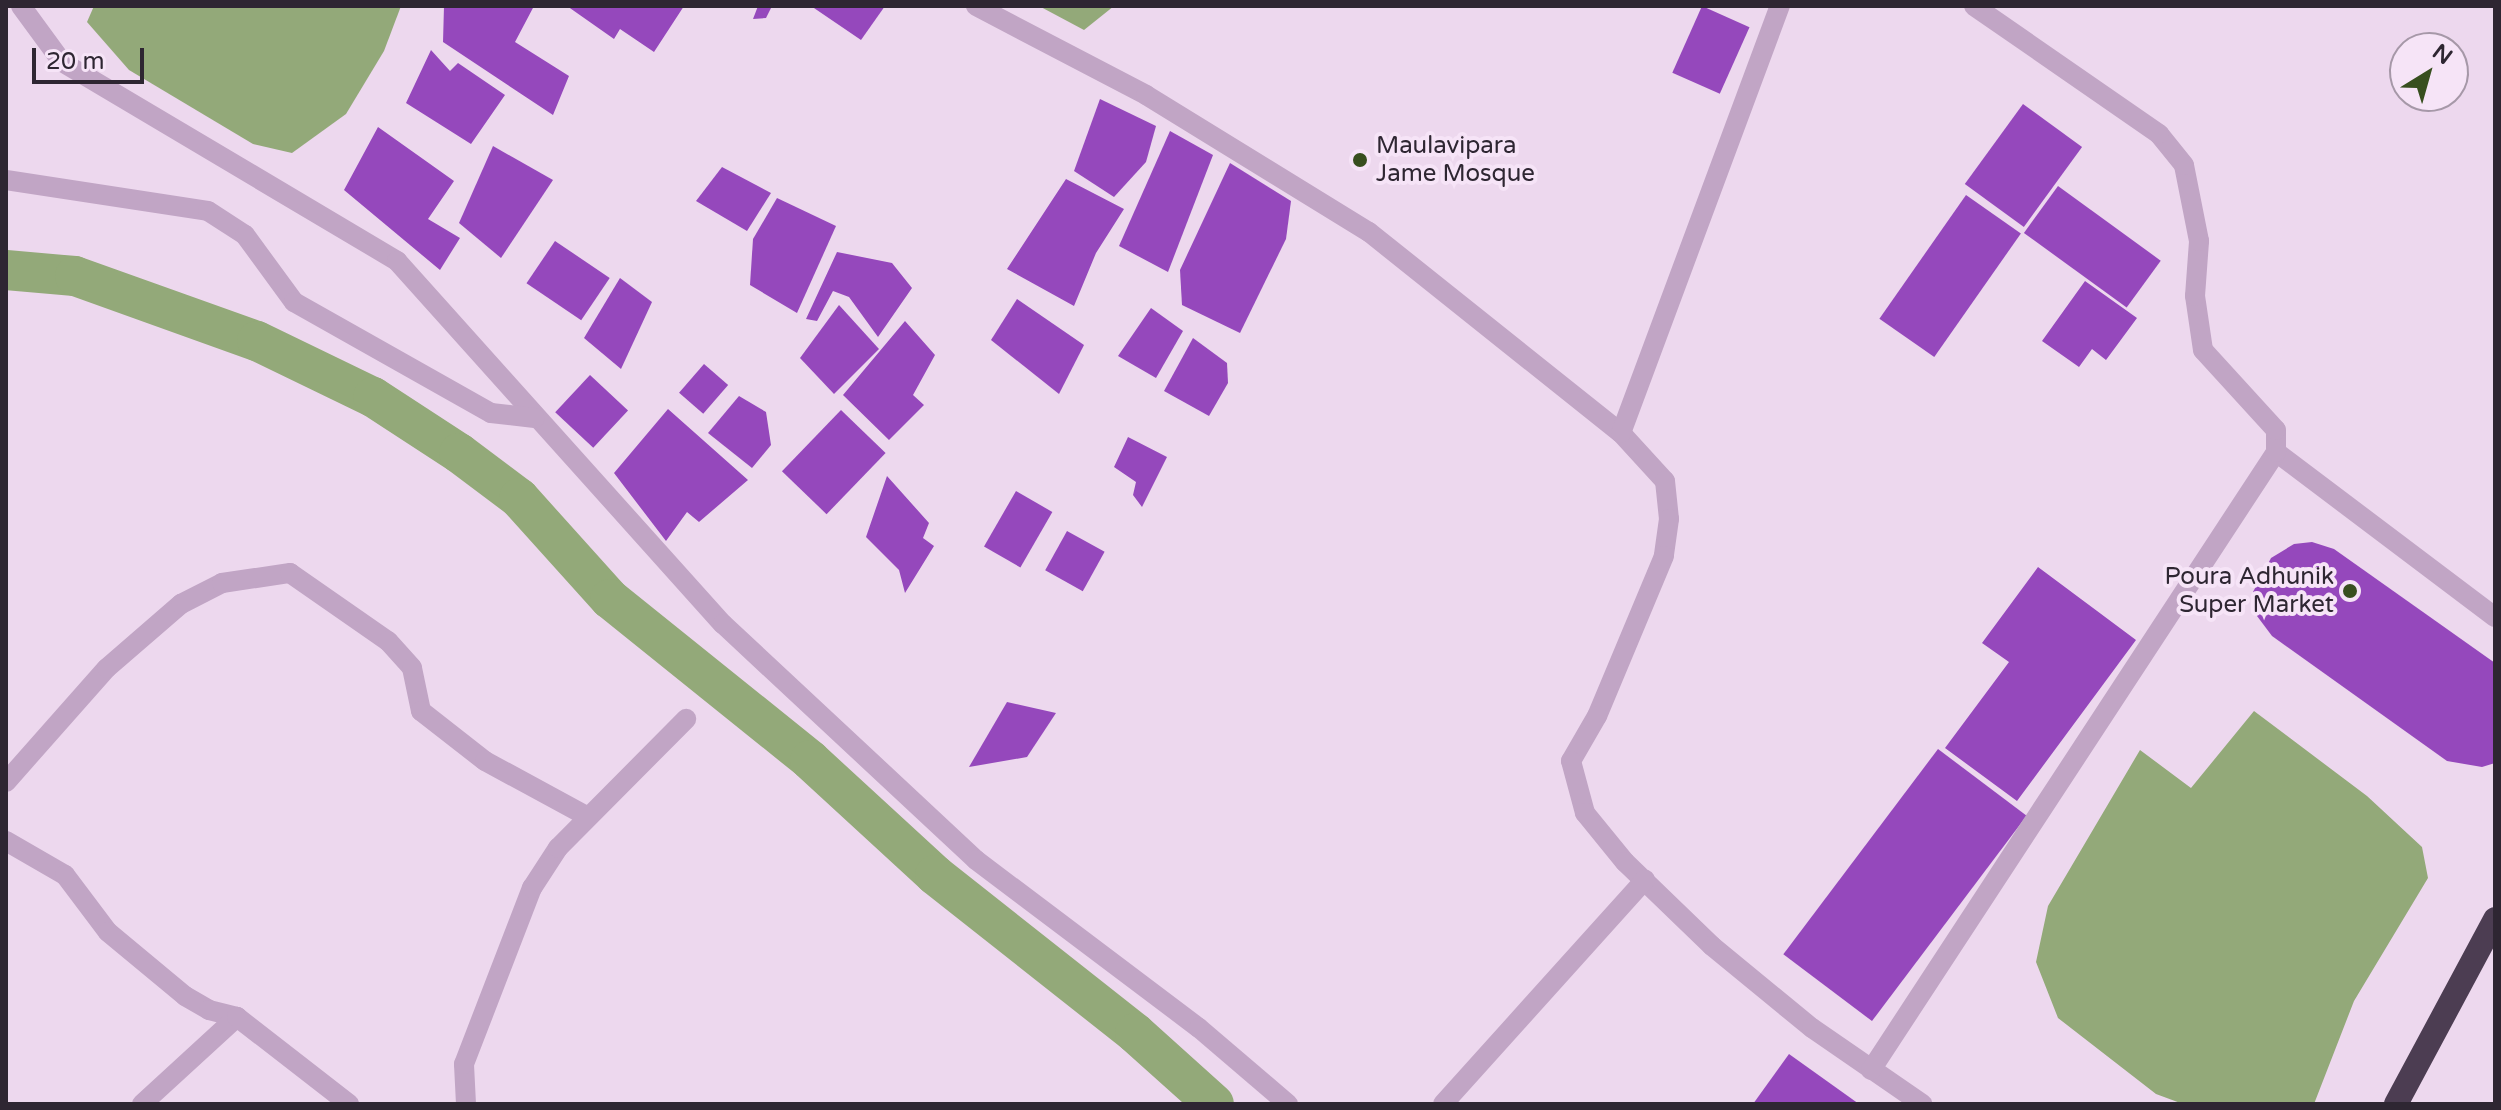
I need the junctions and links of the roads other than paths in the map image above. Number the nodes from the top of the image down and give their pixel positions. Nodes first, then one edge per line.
1 (21, 6) edge
2 (976, 6) edge
3 (1780, 6) edge
4 (1974, 6) edge
5 (6, 180) edge
6 (535, 418) junction
7 (1621, 433) junction
8 (2276, 452) junction
9 (2495, 617) edge
10 (686, 719) dead end
11 (6, 782) edge
12 (588, 817) junction
13 (6, 841) edge
14 (1645, 880) junction
15 (2495, 919) edge
16 (237, 1017) junction
17 (1871, 1070) junction
18 (2398, 1103) edge
19 (142, 1104) edge
20 (349, 1104) edge
21 (466, 1104) edge
22 (1288, 1104) edge
23 (1443, 1104) edge
24 (1922, 1104) edge

1 - 6 street
2 - 7 street
3 - 7 street
4 - 8 street
5 - 6 street
6 - 22 street
7 - 14 street
8 - 9 street
8 - 17 street
10 - 12 street
11 - 12 street
12 - 21 street
13 - 16 street
14 - 17 street
14 - 23 street
15 - 18 highway
16 - 19 street
16 - 20 street
17 - 24 street

